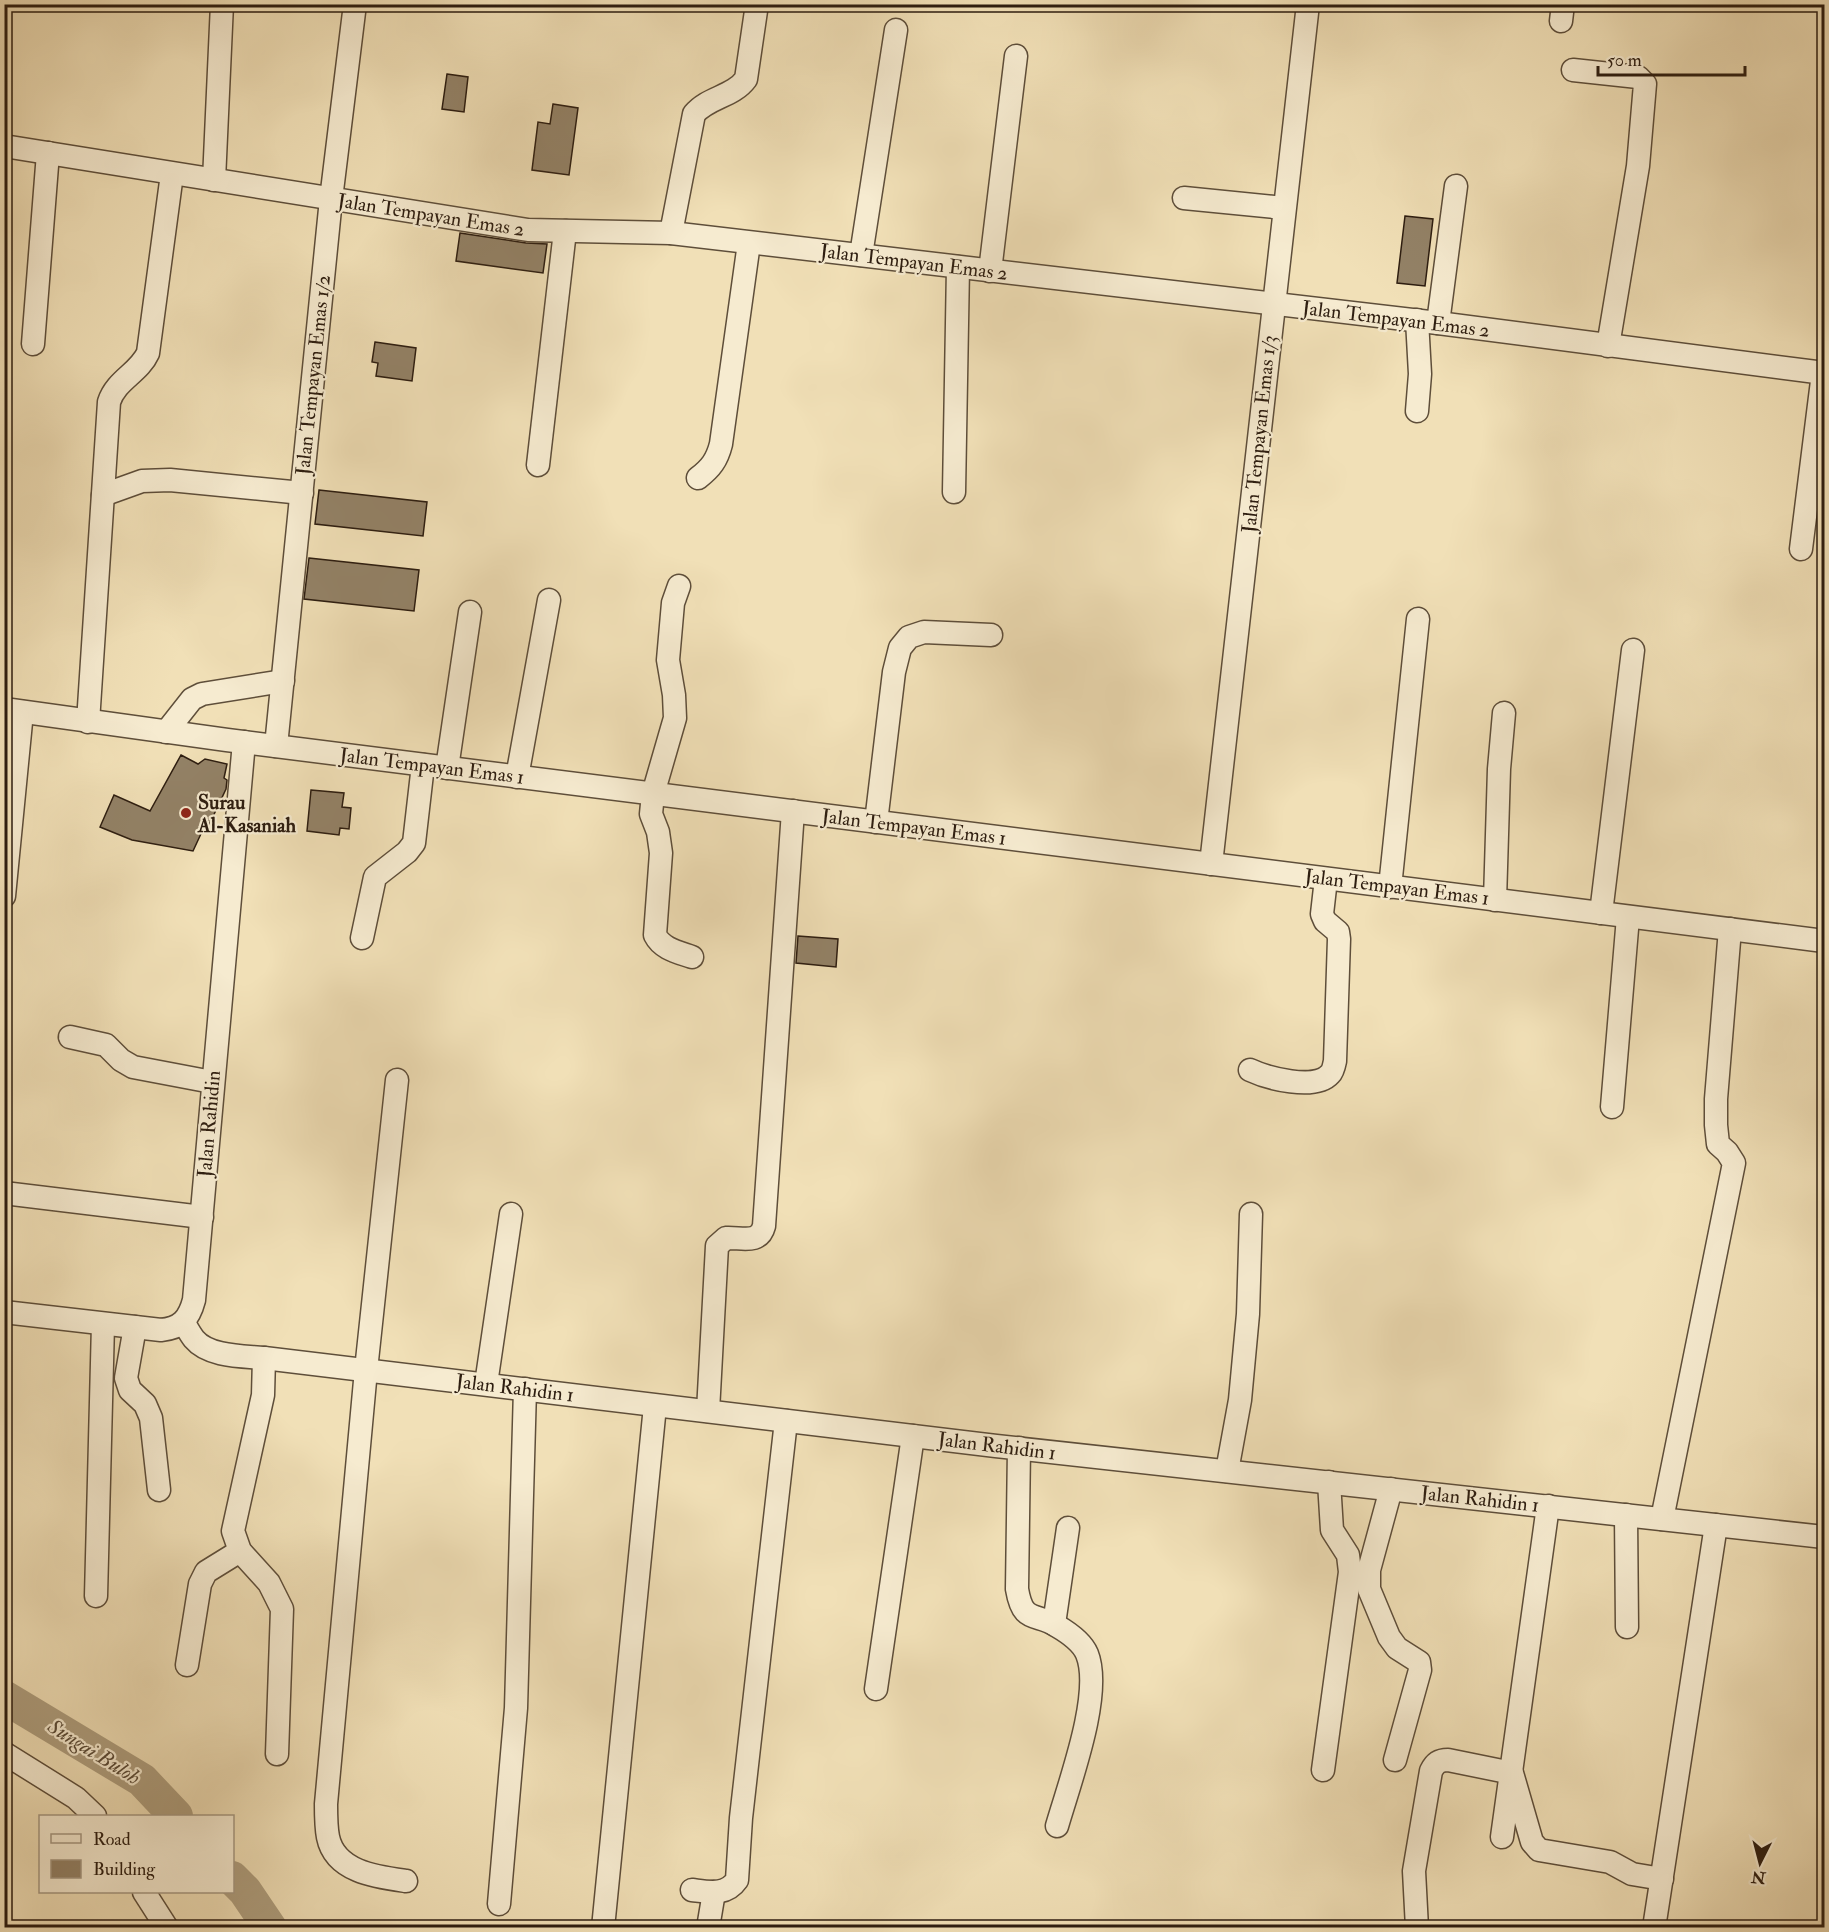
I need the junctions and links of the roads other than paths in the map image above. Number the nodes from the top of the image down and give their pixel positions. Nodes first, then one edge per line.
1 (222, 4) edge
2 (355, 4) edge
3 (757, 4) edge
4 (1308, 4) edge
5 (896, 30) dead end
6 (1016, 56) dead end
7 (1573, 70) dead end
8 (4, 146) edge
9 (48, 153) junction
10 (172, 174) junction
11 (213, 180) junction
12 (1456, 186) dead end
13 (1184, 198) dead end
14 (331, 200) junction
15 (1284, 208) junction
16 (565, 231) junction
17 (671, 233) junction
18 (749, 243) junction
19 (861, 255) junction
20 (958, 267) junction
21 (990, 271) junction
22 (1273, 304) junction
23 (1427, 322) junction
24 (33, 344) dead end
25 (1608, 346) junction
26 (1824, 373) edge
27 (1417, 411) dead end
28 (538, 465) dead end
29 (698, 478) dead end
30 (954, 492) dead end
31 (302, 493) junction
32 (103, 495) junction
33 (1801, 549) dead end
34 (679, 586) dead end
35 (549, 600) dead end
36 (470, 612) dead end
37 (1418, 619) dead end
38 (991, 635) dead end
39 (1633, 650) dead end
40 (283, 681) junction
41 (13, 711) edge
42 (1503, 713) dead end
43 (88, 722) junction
44 (166, 732) junction
45 (244, 742) junction
46 (276, 746) junction
47 (423, 765) junction
48 (447, 768) junction
49 (517, 777) junction
50 (653, 794) junction
51 (793, 812) junction
52 (876, 822) junction
53 (1211, 864) junction
54 (1326, 879) junction
55 (1390, 886) junction
56 (4, 896) edge
57 (1495, 900) junction
58 (1602, 913) junction
59 (1628, 916) junction
60 (1730, 929) junction
61 (362, 938) dead end
62 (1824, 941) edge
63 (692, 957) dead end
64 (70, 1037) dead end
65 (1250, 1070) dead end
66 (397, 1080) dead end
67 (212, 1082) junction
68 (1612, 1107) dead end
69 (4, 1193) edge
70 (511, 1214) dead end
71 (1251, 1214) dead end
72 (202, 1217) junction
73 (4, 1312) edge
74 (184, 1323) junction
75 (103, 1324) junction
76 (135, 1327) junction
77 (264, 1358) junction
78 (366, 1370) junction
79 (486, 1384) junction
80 (525, 1389) junction
81 (655, 1406) junction
82 (708, 1411) junction
83 (786, 1421) junction
84 (913, 1436) junction
85 (1018, 1449) junction
86 (1227, 1471) junction
87 (1329, 1482) junction
88 (1391, 1489) junction
89 (159, 1490) dead end
90 (1548, 1506) junction
91 (1626, 1515) junction
92 (1662, 1519) junction
93 (1716, 1525) junction
94 (1068, 1528) dead end
95 (1824, 1537) edge
96 (240, 1551) junction
97 (96, 1596) dead end
98 (1054, 1624) junction
99 (1627, 1627) dead end
100 (187, 1665) dead end
101 (876, 1689) dead end
102 (4, 1753) edge
103 (277, 1754) dead end
104 (1395, 1760) dead end
105 (1323, 1770) dead end
106 (1512, 1773) junction
107 (94, 1815) edge
108 (1057, 1826) dead end
109 (1502, 1838) dead end
110 (1662, 1879) junction
111 (406, 1881) dead end
112 (145, 1893) edge
113 (499, 1904) dead end
114 (167, 1928) edge
115 (603, 1928) edge
116 (708, 1928) edge
117 (1417, 1928) edge
118 (1654, 1928) edge

1 - 11 street
2 - 14 street, Jalan Tempayan Emas 1/2
3 - 17 street
4 - 15 street, Jalan Tempayan Emas 1/3
5 - 19 street
6 - 21 street
7 - 25 street
8 - 9 street, Jalan Tempayan Emas 2
9 - 10 street, Jalan Tempayan Emas 2
9 - 24 street
10 - 11 street, Jalan Tempayan Emas 2
10 - 32 street
11 - 14 street, Jalan Tempayan Emas 2
12 - 23 street
13 - 15 street
14 - 16 street, Jalan Tempayan Emas 2
14 - 31 street, Jalan Tempayan Emas 1/2
15 - 22 street, Jalan Tempayan Emas 1/3
16 - 17 street, Jalan Tempayan Emas 2
16 - 28 street
17 - 18 street, Jalan Tempayan Emas 2
18 - 19 street, Jalan Tempayan Emas 2
18 - 29 street
19 - 20 street, Jalan Tempayan Emas 2
20 - 21 street, Jalan Tempayan Emas 2
20 - 30 street
21 - 22 street, Jalan Tempayan Emas 2
22 - 23 street, Jalan Tempayan Emas 2
22 - 53 street, Jalan Tempayan Emas 1/3
23 - 25 street, Jalan Tempayan Emas 2
23 - 27 street
25 - 26 street, Jalan Tempayan Emas 2
26 - 33 street
31 - 32 street
31 - 40 street, Jalan Tempayan Emas 1/2
32 - 43 street
34 - 50 street
35 - 49 street
36 - 48 street
37 - 55 street
38 - 52 street
39 - 58 street
40 - 44 street
40 - 46 street, Jalan Tempayan Emas 1/2
41 - 43 street, Jalan Tempayan Emas 1
41 - 56 street
42 - 57 street
43 - 44 street, Jalan Tempayan Emas 1
44 - 45 street, Jalan Tempayan Emas 1
45 - 46 street, Jalan Tempayan Emas 1
45 - 67 street, Jalan Rahidin
46 - 47 street, Jalan Tempayan Emas 1
47 - 48 street, Jalan Tempayan Emas 1
47 - 61 street
48 - 49 street, Jalan Tempayan Emas 1
49 - 50 street, Jalan Tempayan Emas 1
50 - 51 street, Jalan Tempayan Emas 1
50 - 63 street
51 - 52 street, Jalan Tempayan Emas 1
51 - 82 street
52 - 53 street, Jalan Tempayan Emas 1
53 - 54 street, Jalan Tempayan Emas 1
54 - 55 street, Jalan Tempayan Emas 1
54 - 65 street
55 - 57 street, Jalan Tempayan Emas 1
57 - 58 street, Jalan Tempayan Emas 1
58 - 59 street, Jalan Tempayan Emas 1
59 - 60 street, Jalan Tempayan Emas 1
59 - 68 street
60 - 62 street, Jalan Tempayan Emas 1
60 - 92 street
64 - 67 street
66 - 78 street
67 - 72 street, Jalan Rahidin
69 - 72 street
70 - 79 street
71 - 86 street
72 - 74 street, Jalan Rahidin
73 - 75 street
74 - 76 street
74 - 77 street, Jalan Rahidin 1
75 - 76 street
75 - 97 street
76 - 89 street
77 - 78 street, Jalan Rahidin 1
77 - 96 street
78 - 79 street, Jalan Rahidin 1
78 - 111 street
79 - 80 street, Jalan Rahidin 1
80 - 81 street, Jalan Rahidin 1
80 - 113 street
81 - 82 street, Jalan Rahidin 1
81 - 115 street
82 - 83 street, Jalan Rahidin 1
83 - 84 street, Jalan Rahidin 1
83 - 116 street
84 - 85 street, Jalan Rahidin 1
84 - 101 street
85 - 86 street, Jalan Rahidin 1
85 - 98 street
86 - 87 street, Jalan Rahidin 1
87 - 88 street, Jalan Rahidin 1
87 - 105 street
88 - 90 street, Jalan Rahidin 1
88 - 104 street
90 - 91 street, Jalan Rahidin 1
90 - 106 street
91 - 92 street, Jalan Rahidin 1
91 - 99 street
92 - 93 street, Jalan Rahidin 1
93 - 95 street, Jalan Rahidin 1
93 - 110 street
94 - 98 street
96 - 100 street
96 - 103 street
98 - 108 street
102 - 107 street
106 - 109 street
106 - 110 street
106 - 117 street
110 - 118 street
112 - 114 street

